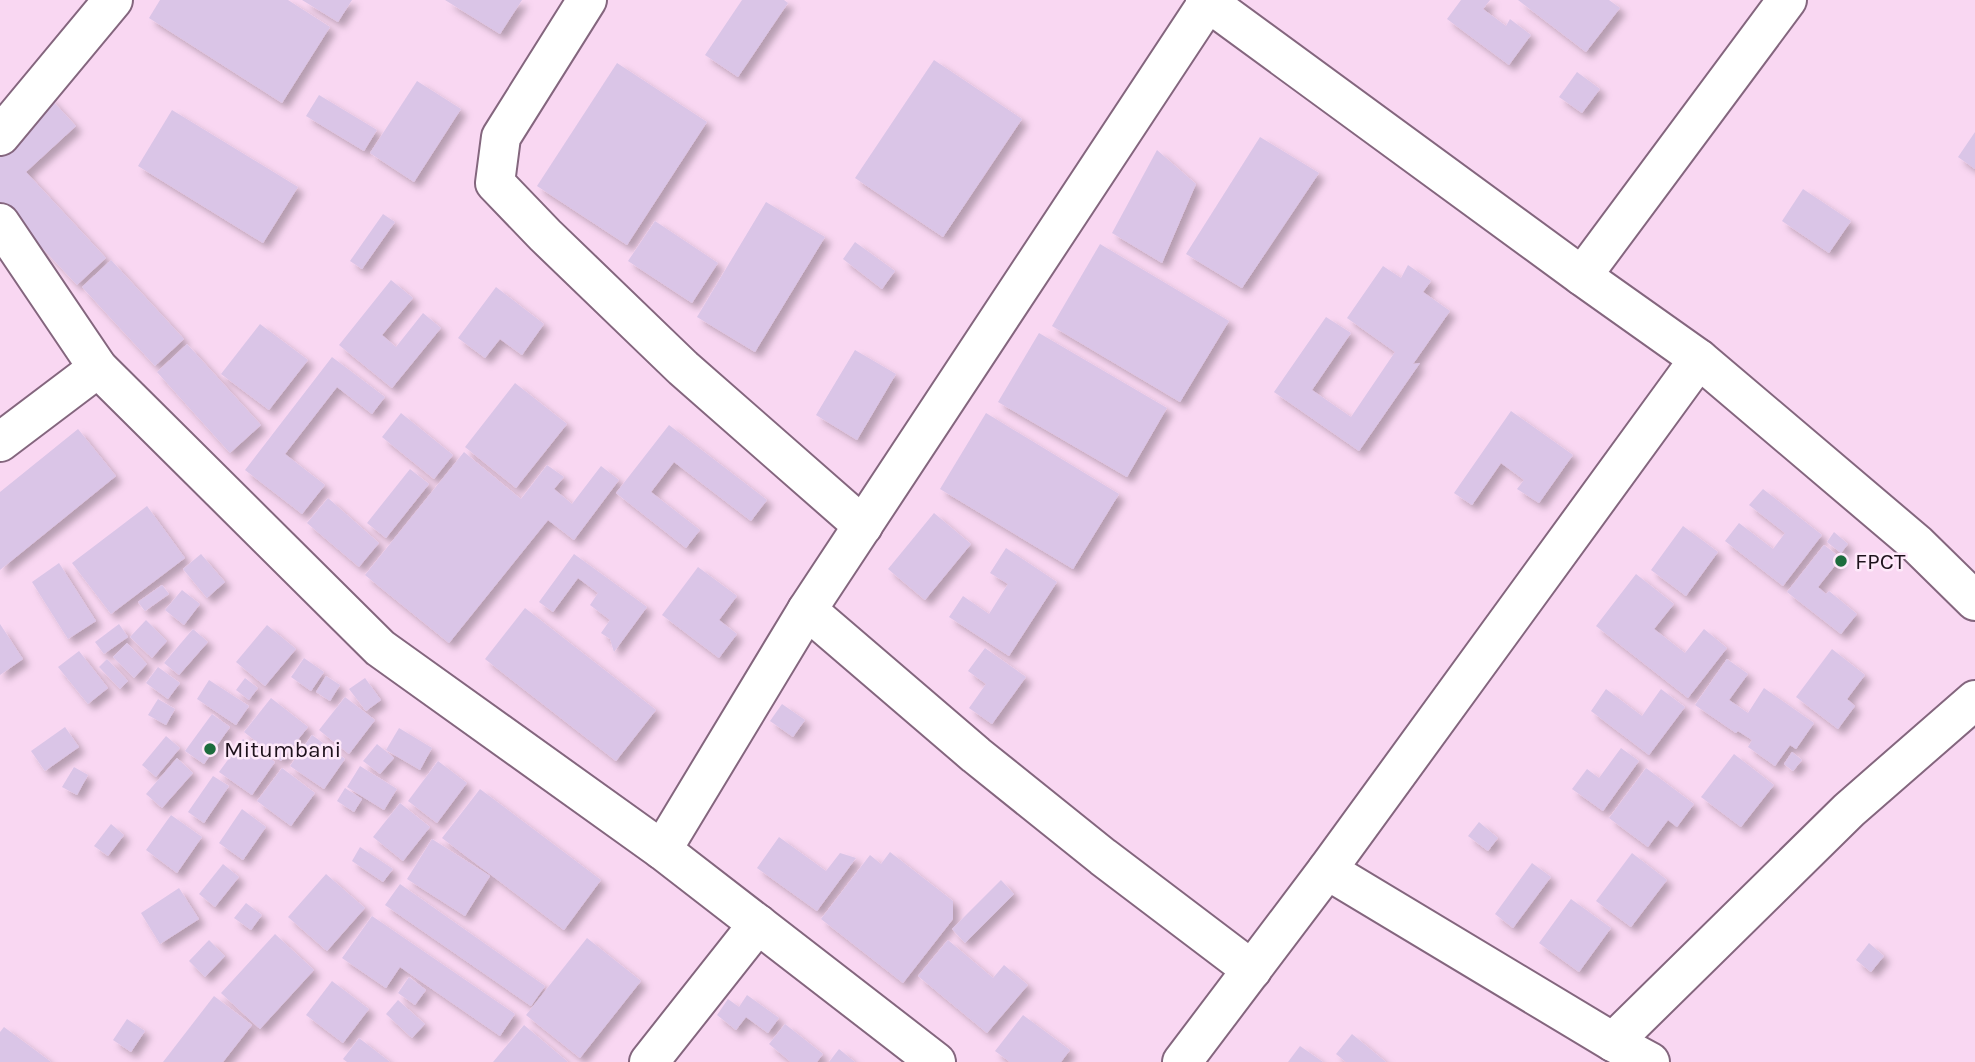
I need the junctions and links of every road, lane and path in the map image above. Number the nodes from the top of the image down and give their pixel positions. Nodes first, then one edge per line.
1 (113, 0) edge
2 (587, 0) edge
3 (1787, 0) edge
4 (1207, 1) edge
5 (0, 135) edge
6 (0, 223) edge
7 (1582, 276) junction
8 (1699, 359) junction
9 (98, 368) junction
10 (0, 442) edge
11 (863, 526) junction
12 (1975, 601) edge
13 (807, 610) junction
14 (1975, 700) edge
15 (662, 850) junction
16 (1327, 870) junction
17 (758, 924) junction
18 (1252, 970) junction
19 (1613, 1042) junction
20 (649, 1062) edge
21 (936, 1062) edge
22 (1182, 1062) edge
23 (1650, 1062) edge

1 - 5 street
2 - 11 street
3 - 7 street
4 - 7 street
4 - 11 street
6 - 9 street
7 - 8 street
8 - 12 street
8 - 16 street
9 - 10 street
9 - 15 street
11 - 13 street
13 - 15 street
13 - 18 street
14 - 19 street
15 - 17 street
16 - 18 street
16 - 19 street
17 - 20 street
17 - 21 street
18 - 22 street
19 - 23 street

